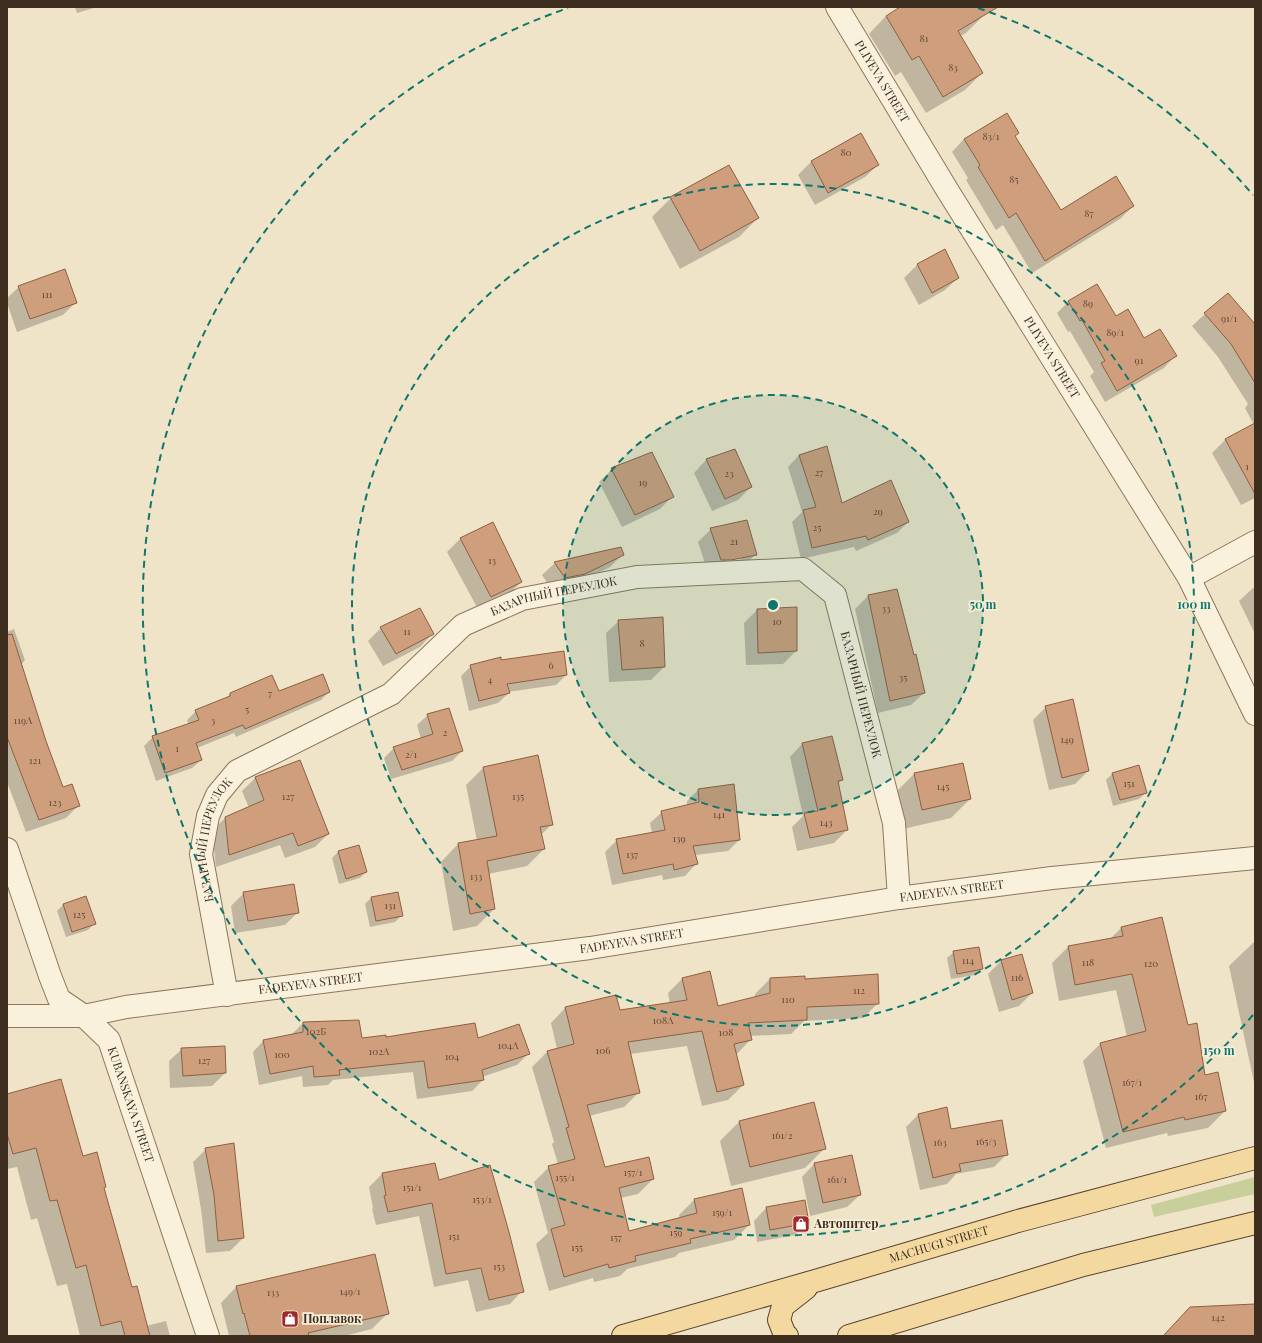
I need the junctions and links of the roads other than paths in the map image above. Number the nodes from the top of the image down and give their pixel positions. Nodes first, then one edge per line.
1 (837, 7) edge
2 (1255, 542) edge
3 (1189, 578) junction
4 (1255, 714) edge
5 (7, 849) edge
6 (1255, 858) edge
7 (899, 898) junction
8 (227, 995) junction
9 (7, 1016) edge
10 (84, 1016) junction
11 (1255, 1158) edge
12 (1255, 1223) edge
13 (815, 1281) junction
14 (208, 1336) edge
15 (623, 1336) edge
16 (787, 1336) edge
17 (849, 1336) edge

1 - 3 street, PLIYEVA STREET
2 - 3 street
3 - 4 street, PLIYEVA STREET
5 - 10 street, KUBANSKAYA STREET
6 - 7 street, FADEYEVA STREET
7 - 8 street, FADEYEVA STREET
7 - 8 street, БАЗАРНЫЙ ПЕРЕУЛОК
8 - 10 street, FADEYEVA STREET
9 - 10 street, FADEYEVA STREET
10 - 14 street, KUBANSKAYA STREET
11 - 13 main road, MACHUGI STREET
12 - 17 main road
13 - 15 main road, MACHUGI STREET
13 - 16 main road

